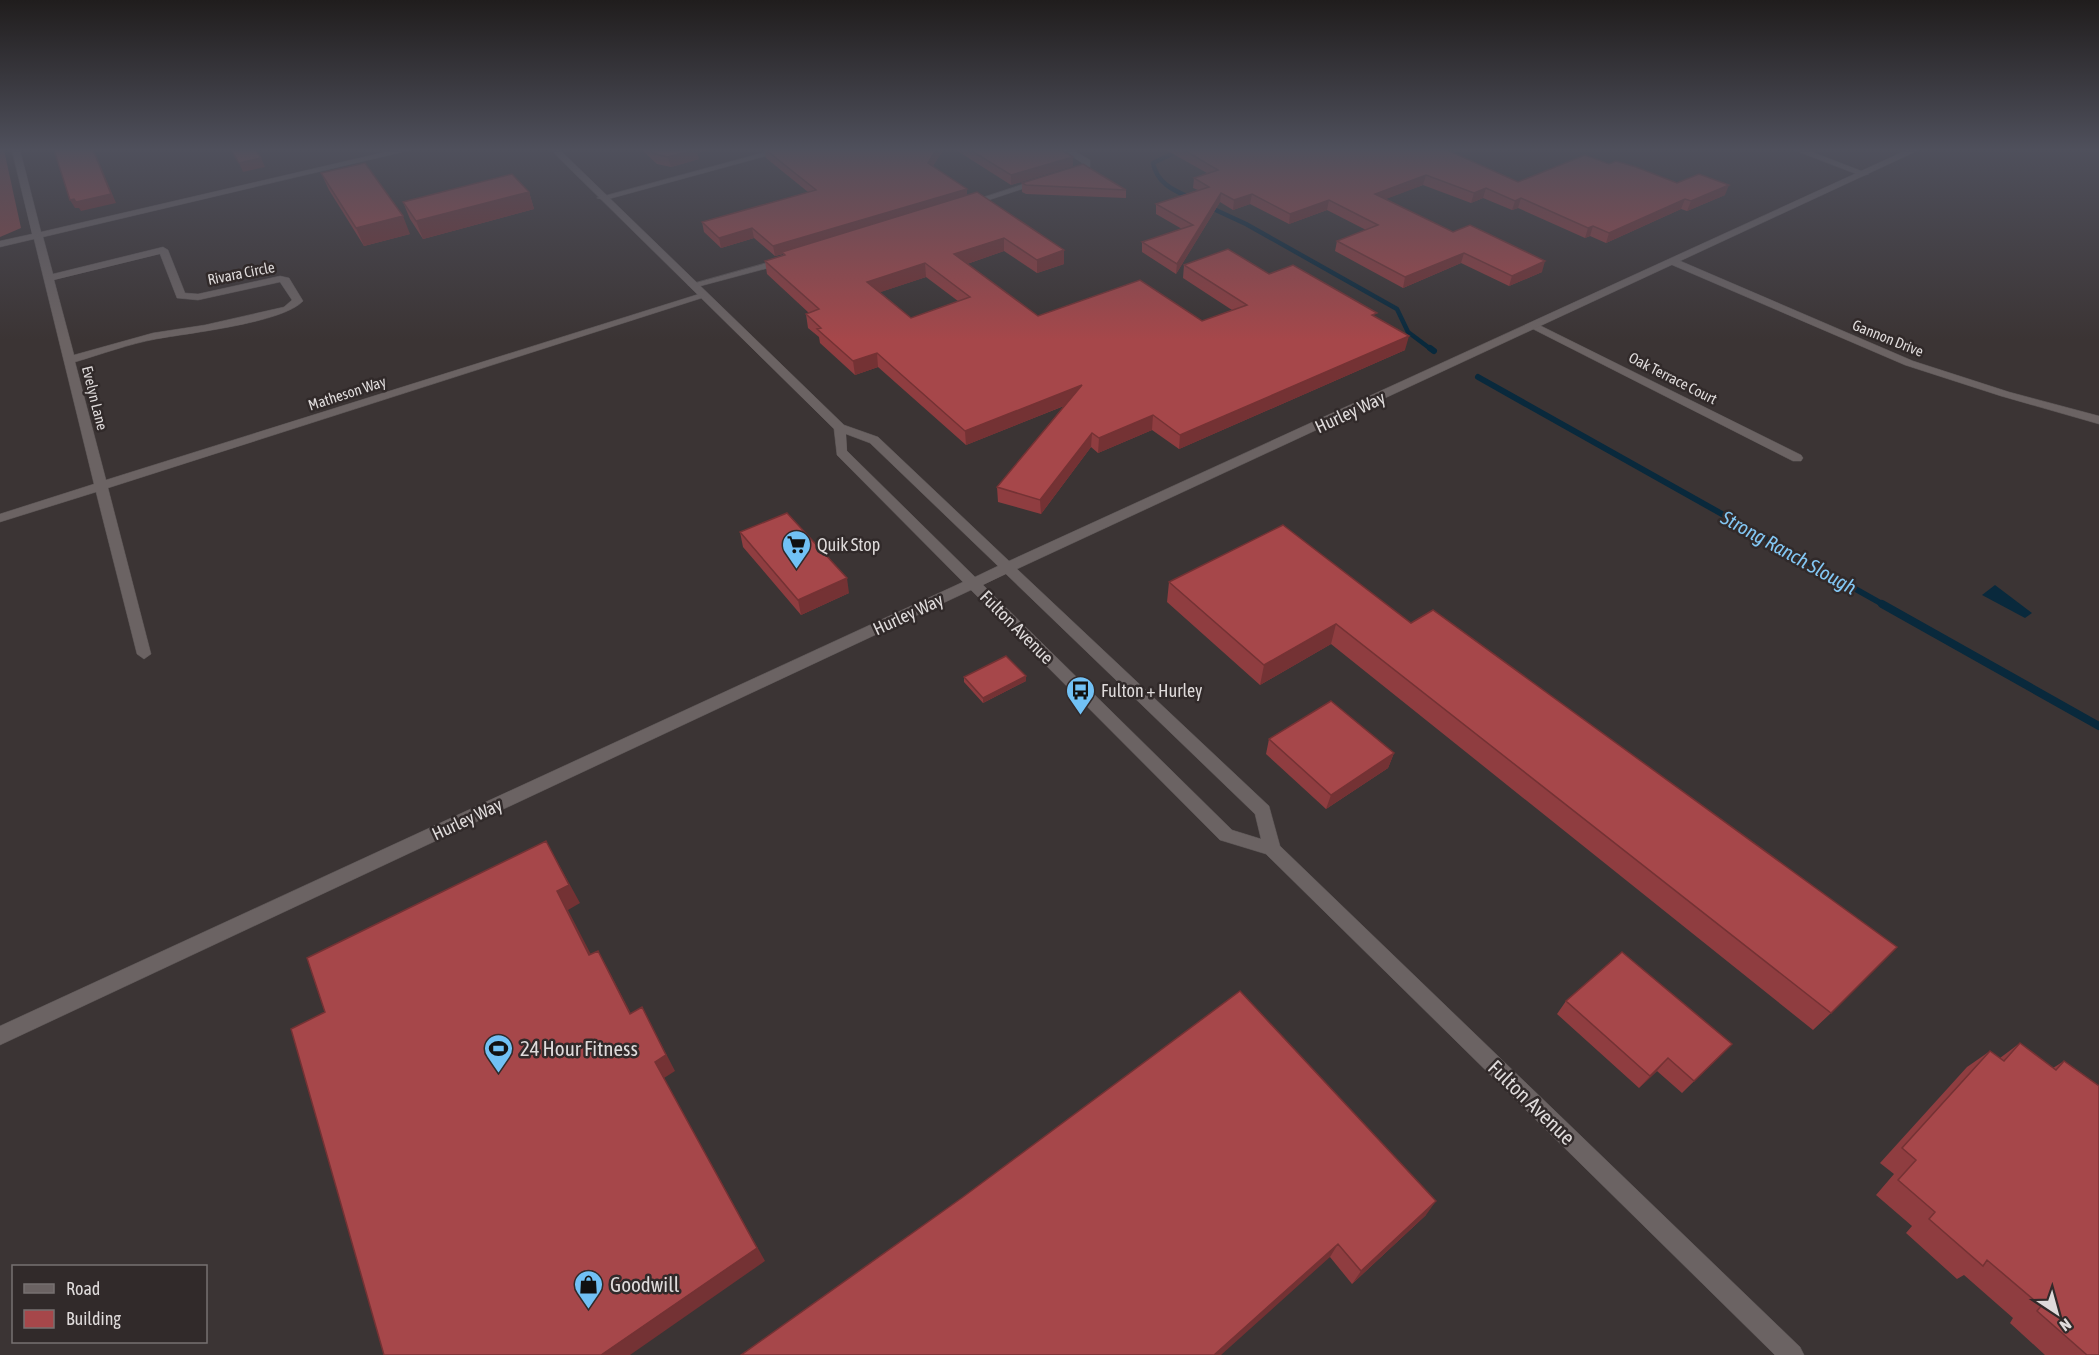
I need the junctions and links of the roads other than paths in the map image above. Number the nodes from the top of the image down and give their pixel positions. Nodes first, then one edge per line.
1 (32, 213) edge
2 (136, 213) edge
3 (618, 213) edge
4 (1780, 213) edge
5 (38, 236) junction
6 (0, 244) edge
7 (793, 258) edge
8 (1674, 262) junction
9 (49, 278) junction
10 (693, 285) junction
11 (704, 296) junction
12 (1535, 326) junction
13 (69, 360) junction
14 (2099, 420) edge
15 (840, 428) junction
16 (1797, 458) dead end
17 (102, 486) junction
18 (0, 518) edge
19 (1009, 568) junction
20 (974, 584) junction
21 (144, 654) dead end
22 (1272, 849) junction
23 (0, 1036) edge
24 (1792, 1355) edge

1 - 5 street, Evelyn Lane
2 - 5 street
3 - 10 street, Fulton Avenue
4 - 8 street, Hurley Way
5 - 6 street
5 - 9 street, Evelyn Lane
7 - 10 street
8 - 12 street, Hurley Way
8 - 14 street, Gannon Drive
9 - 13 street, Evelyn Lane
9 - 13 street, Rivara Circle
10 - 11 street, Fulton Avenue
11 - 15 street, Fulton Avenue
11 - 17 street, Matheson Way
12 - 16 street, Oak Terrace Court
12 - 19 street, Hurley Way
13 - 17 street, Evelyn Lane
15 - 19 street, Fulton Avenue
15 - 20 street, Fulton Avenue
17 - 18 street, Matheson Way
17 - 21 street, Evelyn Lane
19 - 20 street, Hurley Way
19 - 22 street, Fulton Avenue
20 - 22 street, Fulton Avenue
20 - 23 street, Hurley Way
22 - 24 street, Fulton Avenue

